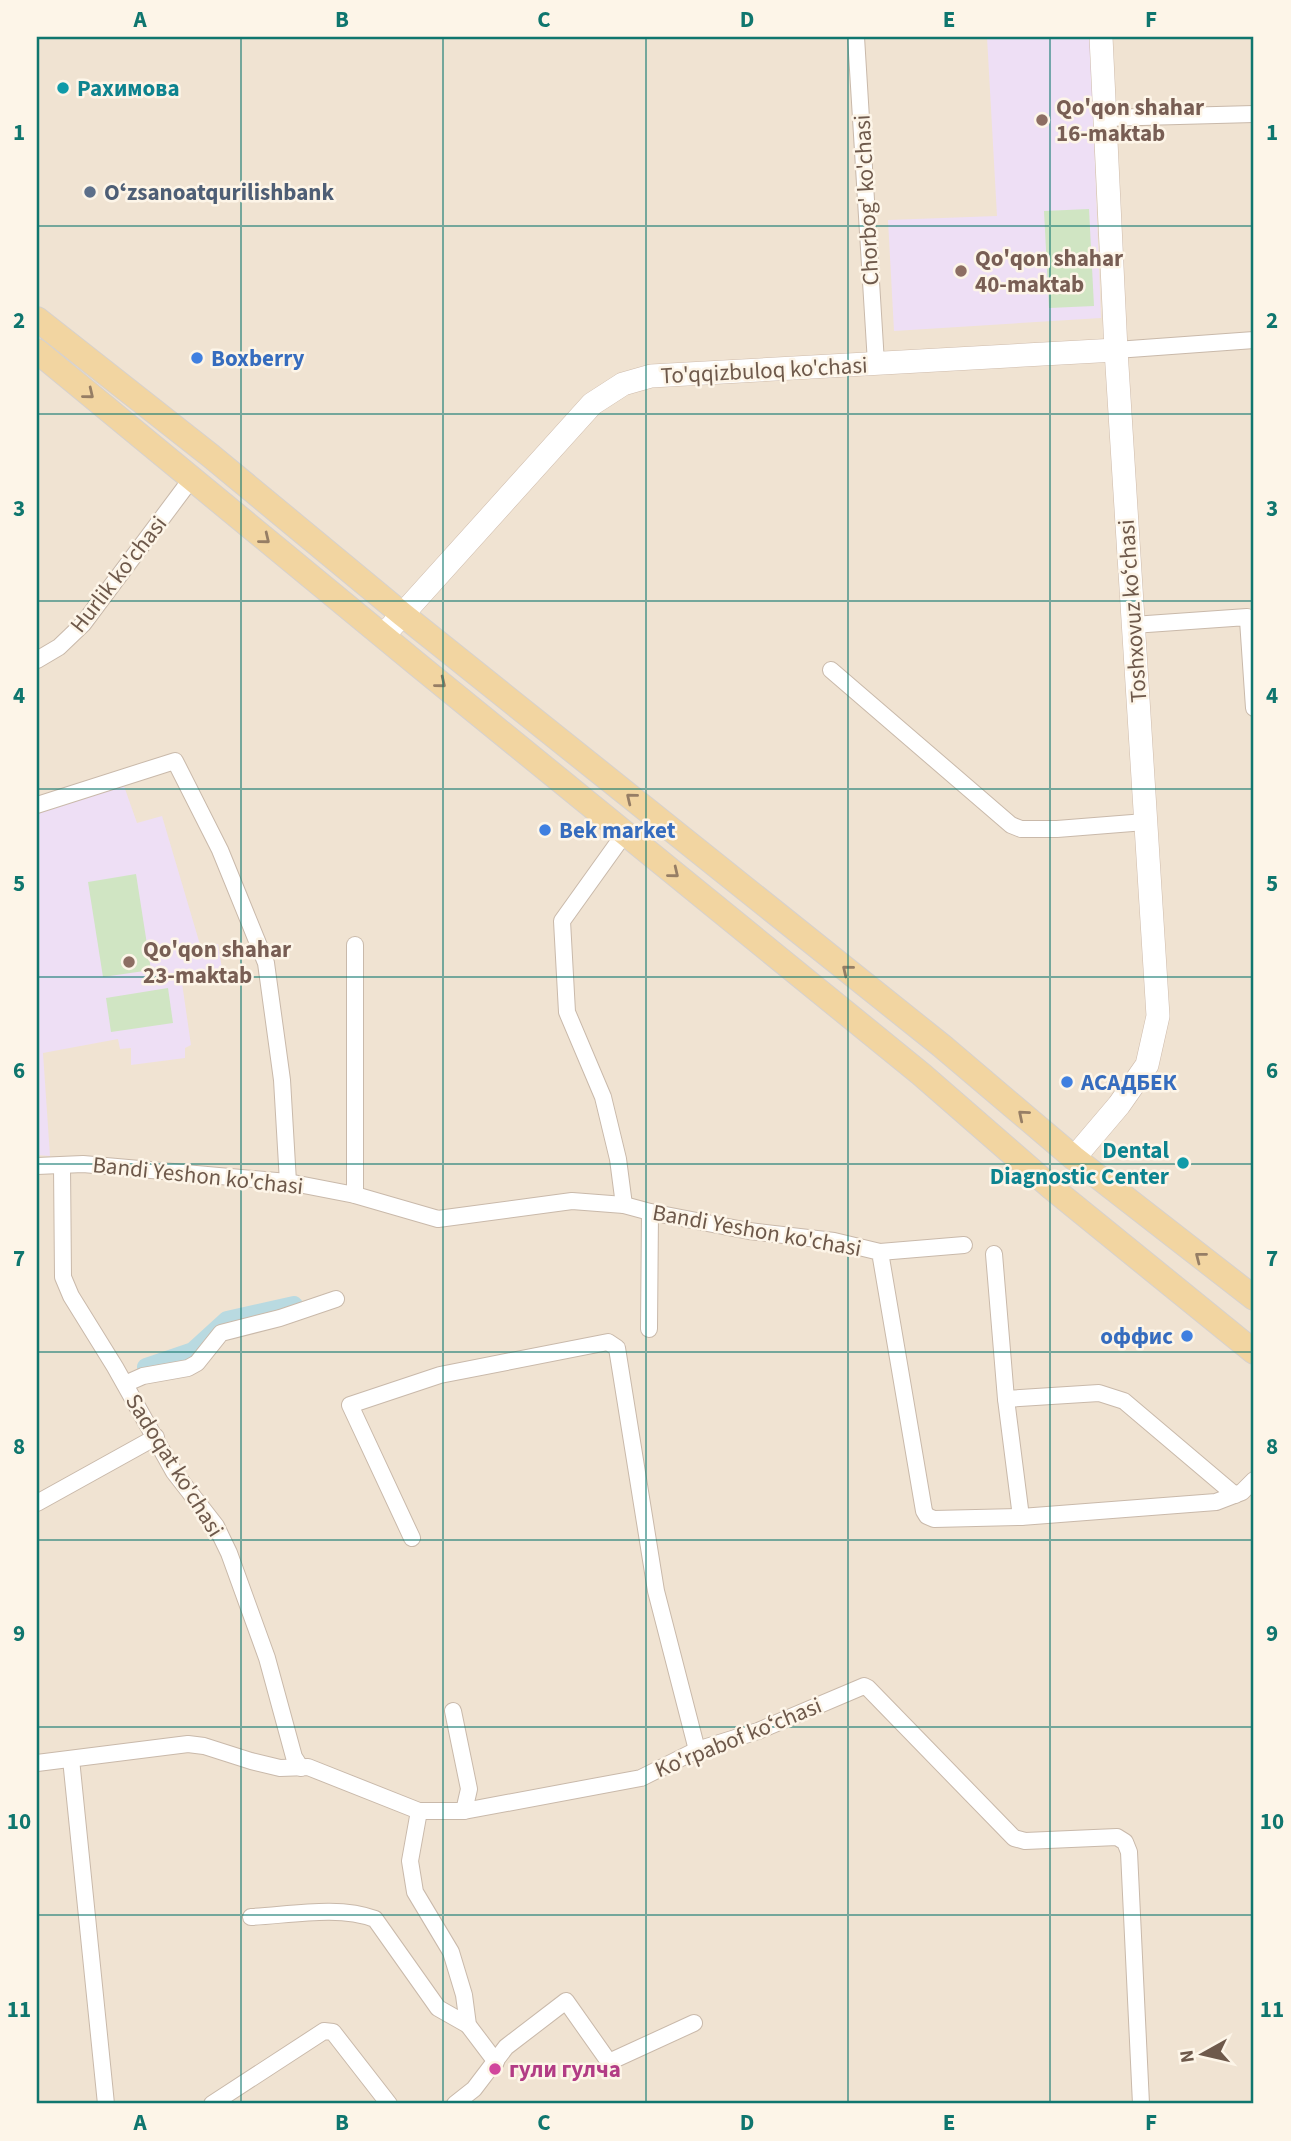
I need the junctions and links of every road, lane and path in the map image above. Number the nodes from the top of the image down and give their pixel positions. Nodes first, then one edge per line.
1 (856, 37) edge
2 (1101, 37) edge
3 (1254, 114) edge
4 (1104, 118) junction
5 (37, 319) edge
6 (1254, 340) edge
7 (1116, 350) junction
8 (37, 351) edge
9 (876, 363) junction
10 (192, 478) junction
11 (402, 614) junction
12 (1133, 625) junction
13 (383, 636) junction
14 (37, 660) edge
15 (831, 670) dead end
16 (1254, 708) edge
17 (37, 804) edge
18 (1145, 822) junction
19 (625, 833) junction
20 (355, 944) dead end
21 (1074, 1158) junction
22 (37, 1166) edge
23 (62, 1166) junction
24 (288, 1182) junction
25 (355, 1195) junction
26 (624, 1205) junction
27 (650, 1212) junction
28 (964, 1245) dead end
29 (880, 1252) junction
30 (994, 1254) dead end
31 (1254, 1298) edge
32 (336, 1299) dead end
33 (649, 1329) dead end
34 (1227, 1329) junction
35 (1252, 1344) edge
36 (125, 1384) junction
37 (1006, 1399) junction
38 (156, 1437) junction
39 (1254, 1480) edge
40 (1234, 1495) junction
41 (37, 1503) edge
42 (1021, 1517) junction
43 (412, 1538) dead end
44 (453, 1711) dead end
45 (697, 1750) junction
46 (71, 1759) junction
47 (37, 1763) edge
48 (301, 1768) junction
49 (419, 1811) junction
50 (464, 1811) junction
51 (251, 1917) dead end
52 (694, 2023) dead end
53 (468, 2025) junction
54 (496, 2062) junction
55 (476, 2096) edge
56 (106, 2104) edge
57 (212, 2104) edge
58 (388, 2104) edge
59 (455, 2104) edge
60 (1140, 2104) edge

1 - 9 street, Chorbog' ko'chasi
2 - 4 street, Toshxovuz koʻchasi
3 - 4 street
4 - 7 street, Toshxovuz koʻchasi
5 - 11 main road
6 - 7 street, To'qqizbuloq ko'chasi
7 - 9 street, To'qqizbuloq ko'chasi
7 - 12 street, Toshxovuz koʻchasi
8 -> 10 main road
9 - 11 street, To'qqizbuloq ko'chasi
10 -> 13 main road
10 - 14 street, Hurlik ko'chasi
11 - 13 street, To'qqizbuloq ko'chasi
21 -> 11 main road
12 - 16 street
12 - 18 street, Toshxovuz koʻchasi
13 -> 19 main road
15 - 18 street
17 - 24 street
18 - 21 street, Toshxovuz koʻchasi
19 - 26 street
19 -> 34 main road
20 - 25 street
31 -> 21 main road
22 - 23 street, Bandi Yeshon ko'chasi
23 - 24 street, Bandi Yeshon ko'chasi
23 - 36 street, Sadoqat ko'chasi
24 - 25 street, Bandi Yeshon ko'chasi
25 - 26 street, Bandi Yeshon ko'chasi
26 - 27 street, Bandi Yeshon ko'chasi
27 - 29 street, Bandi Yeshon ko'chasi
27 - 33 street
28 - 29 street
29 - 42 street, Bandi Yeshon ko'chasi
30 - 37 street
31 - 34 main road
32 - 36 street
34 - 35 main road
36 - 38 street, Sadoqat ko'chasi
37 - 40 street
37 - 42 street
38 - 41 street
38 - 48 street, Sadoqat ko'chasi
39 - 40 street, Bandi Yeshon ko'chasi
40 - 42 street, Bandi Yeshon ko'chasi
43 - 45 street
44 - 50 street
45 - 50 street, Ko'rpabof koʻchasi
45 - 60 street, Ko'rpabof koʻchasi
46 - 47 street, Ko'rpabof koʻchasi
46 - 48 street, Ko'rpabof koʻchasi
46 - 56 street
48 - 49 street, Ko'rpabof koʻchasi
49 - 50 street, Ko'rpabof koʻchasi
49 - 53 street
51 - 53 street
52 - 54 street
53 - 54 street
54 - 55 street
55 - 59 street
57 - 58 street

